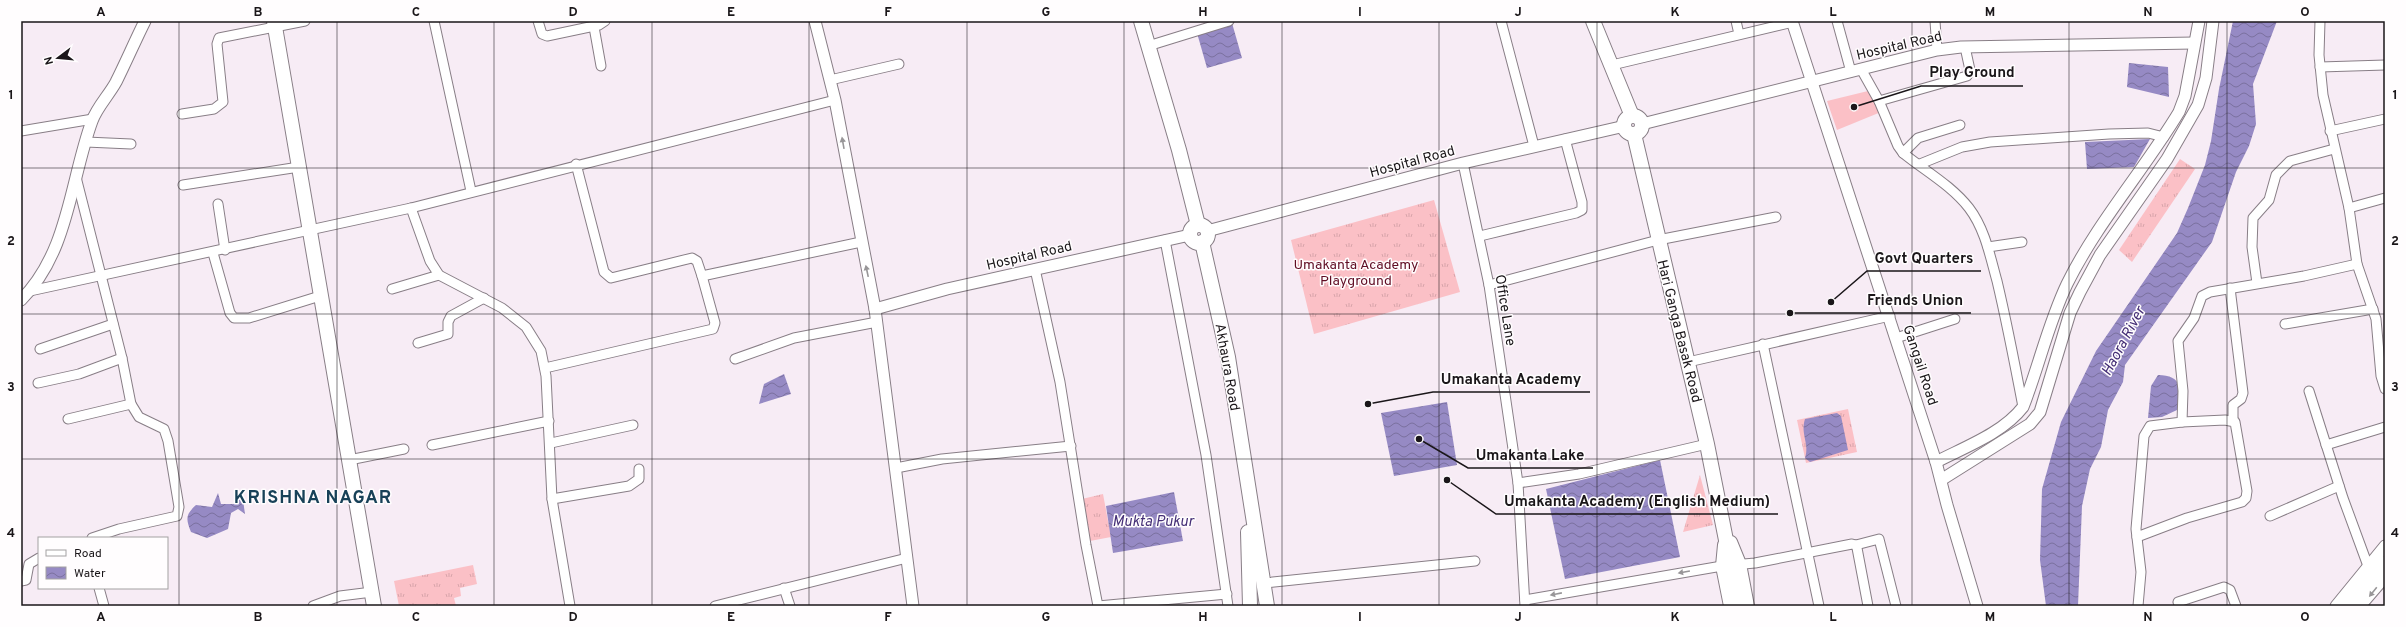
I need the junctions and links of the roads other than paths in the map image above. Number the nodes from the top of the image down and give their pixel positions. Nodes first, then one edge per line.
1 (145, 21) edge
2 (305, 21) edge
3 (434, 21) edge
4 (538, 21) edge
5 (604, 21) edge
6 (815, 21) edge
7 (1141, 21) edge
8 (1229, 21) edge
9 (1501, 21) edge
10 (1593, 21) edge
11 (1736, 21) edge
12 (1838, 21) edge
13 (1935, 21) edge
14 (2198, 21) edge
15 (2213, 21) edge
16 (2320, 21) edge
17 (1793, 22) edge
18 (275, 23) edge
19 (594, 26) junction
20 (1739, 34) junction
21 (2194, 43) junction
22 (1148, 46) junction
23 (1965, 46) junction
24 (1937, 50) junction
25 (899, 64) dead end
26 (1612, 65) junction
27 (2385, 65) edge
28 (601, 66) dead end
29 (2320, 67) junction
30 (1856, 70) junction
31 (830, 80) junction
32 (1813, 81) junction
33 (836, 100) junction
34 (1879, 101) junction
35 (182, 114) dead end
36 (93, 119) junction
37 (2385, 119) edge
38 (1633, 125) junction
39 (1960, 125) dead end
40 (21, 131) edge
41 (2330, 131) junction
42 (2164, 137) junction
43 (1565, 139) junction
44 (86, 142) junction
45 (131, 144) dead end
46 (1534, 146) junction
47 (2334, 149) junction
48 (1903, 153) junction
49 (1463, 163) junction
50 (576, 164) junction
51 (1920, 164) junction
52 (299, 167) junction
53 (76, 176) junction
54 (183, 185) dead end
55 (471, 191) junction
56 (2385, 198) edge
57 (218, 204) dead end
58 (412, 208) junction
59 (2349, 208) junction
60 (1776, 217) dead end
61 (309, 228) junction
62 (1199, 233) junction
63 (1480, 236) junction
64 (1164, 240) junction
65 (1658, 240) junction
66 (861, 242) junction
67 (2022, 242) dead end
68 (1988, 247) junction
69 (225, 250) junction
70 (213, 253) junction
71 (2358, 264) junction
72 (1034, 269) junction
73 (101, 275) junction
74 (439, 275) junction
75 (702, 276) junction
76 (2258, 283) junction
77 (1489, 285) junction
78 (2230, 288) junction
79 (392, 290) dead end
80 (30, 291) junction
81 (320, 296) junction
82 (484, 298) junction
83 (21, 300) edge
84 (875, 309) junction
85 (2373, 309) junction
86 (1890, 316) junction
87 (1955, 319) dead end
88 (877, 322) junction
89 (113, 324) junction
90 (2285, 324) dead end
91 (1896, 338) junction
92 (418, 344) dead end
93 (1763, 344) junction
94 (40, 349) dead end
95 (122, 358) junction
96 (735, 359) dead end
97 (1688, 362) junction
98 (544, 368) junction
99 (38, 383) dead end
100 (2385, 389) edge
101 (2309, 391) dead end
102 (131, 404) junction
103 (2023, 407) junction
104 (68, 419) dead end
105 (549, 421) junction
106 (2234, 421) junction
107 (2182, 422) junction
108 (633, 425) dead end
109 (2385, 427) edge
110 (550, 443) junction
111 (1707, 444) junction
112 (432, 445) dead end
113 (2326, 445) junction
114 (1071, 446) junction
115 (404, 449) dead end
116 (349, 460) junction
117 (1936, 462) junction
118 (896, 468) junction
119 (639, 469) dead end
120 (1941, 480) junction
121 (1518, 482) junction
122 (2339, 486) junction
123 (1248, 494) junction
124 (552, 499) junction
125 (2270, 516) dead end
126 (95, 537) edge
127 (2137, 537) junction
128 (1856, 545) junction
129 (2385, 546) edge
130 (1808, 553) junction
131 (907, 558) junction
132 (38, 559) edge
133 (1475, 562) dead end
134 (2385, 563) edge
135 (1731, 565) junction
136 (2368, 566) junction
137 (2385, 577) edge
138 (21, 581) edge
139 (1264, 583) junction
140 (784, 588) junction
141 (99, 589) edge
142 (372, 592) junction
143 (1227, 594) junction
144 (2178, 602) dead end
145 (1525, 603) edge
146 (104, 606) edge
147 (313, 606) edge
148 (374, 606) edge
149 (570, 606) edge
150 (715, 606) edge
151 (790, 606) edge
152 (913, 606) edge
153 (1098, 606) edge
154 (1228, 606) edge
155 (1250, 606) edge
156 (1259, 606) edge
157 (1267, 606) edge
158 (1730, 606) edge
159 (1739, 606) edge
160 (1748, 606) edge
161 (1819, 606) edge
162 (1868, 606) edge
163 (1896, 606) edge
164 (1977, 606) edge
165 (2138, 606) edge
166 (2236, 606) edge
167 (2336, 606) edge
168 (2346, 606) edge
169 (2360, 606) edge

1 - 36 street
2 - 18 street
3 - 55 street
4 - 19 street
5 - 19 street
6 - 31 street
7 - 22 main road, Akhaura Road
8 - 22 street
9 - 46 street
10 - 26 main road, Hari Ganga Basak Road
11 - 20 street
12 - 30 street
13 - 24 street
14 - 21 street
15 - 120 street
16 - 29 street
17 - 20 street
17 - 32 street, Gangail Road
18 - 35 street
18 - 52 main road
19 - 28 street
20 - 26 street
21 - 23 street, Hospital Road
21 - 42 street
22 - 62 main road, Akhaura Road
23 - 24 street, Hospital Road
23 - 34 street
24 - 30 street, Hospital Road
25 - 31 street
26 - 38 main road, Hari Ganga Basak Road
27 - 29 street
29 - 41 street
30 - 32 street, Hospital Road
30 - 34 street
31 - 33 street
32 - 38 street, Hospital Road
32 - 86 street, Gangail Road
33 - 50 street
66 -> 33 street
34 - 48 street
36 - 40 street
36 - 44 street
37 - 41 street
38 - 43 street, Hospital Road
38 - 65 main road, Hari Ganga Basak Road
39 - 48 street
41 - 47 street
42 - 51 street
42 - 103 street
43 - 46 street, Hospital Road
43 - 63 street
44 - 45 street
44 - 53 street
46 - 49 street, Hospital Road
47 - 59 street
47 - 76 street
48 - 51 street
49 - 62 street, Hospital Road
49 - 63 street, Office Lane
50 - 55 street
50 - 75 street
51 - 68 street
52 - 54 street
52 - 61 main road
53 - 73 street
53 - 80 street
55 - 58 street
56 - 59 street
57 - 69 street
58 - 61 street
58 - 74 street
59 - 71 street
60 - 65 street
61 - 69 street
61 - 81 main road
62 - 64 street, Hospital Road
62 - 123 main road, Akhaura Road
63 - 77 street, Office Lane
64 - 72 street, Hospital Road
64 - 143 street
65 - 77 street
65 - 97 main road, Hari Ganga Basak Road
66 - 75 street
84 -> 66 street
67 - 68 street
68 - 103 street
69 - 70 street
70 - 73 street
70 - 81 street
71 - 76 street
71 - 85 street
72 - 84 street, Hospital Road
72 - 114 street
73 - 80 street
73 - 89 street
74 - 79 street
74 - 82 street
75 - 98 street
76 - 78 street
77 - 121 street, Office Lane
78 - 106 street
78 - 107 street
80 - 83 street
81 - 116 main road
82 - 92 street
82 - 98 street
84 - 88 street
85 - 90 street
85 - 100 street
86 - 91 street, Gangail Road
86 - 93 street
87 - 91 street
88 - 96 street
88 - 118 street
89 - 94 street
89 - 95 street
91 - 117 street, Gangail Road
93 - 97 street
93 - 130 street
95 - 99 street
95 - 102 street
97 - 111 main road, Hari Ganga Basak Road
98 - 105 street
101 - 113 street
102 - 104 street
102 - 126 street
103 - 117 street
105 - 110 street
105 - 112 street
106 - 107 street
106 - 127 street
107 - 127 street
108 - 110 street
109 - 113 street
110 - 124 street
111 - 121 street
111 - 135 main road, Hari Ganga Basak Road
113 - 122 street
114 - 118 street
114 - 153 street
115 - 116 street
116 - 142 main road
117 - 120 street, Gangail Road
118 - 131 street
119 - 124 street
120 - 164 street, Gangail Road
121 - 145 street, Office Lane
122 - 125 street
122 - 136 street
123 - 139 main road, Akhaura Road
123 - 155 main road, Akhaura Road
123 - 156 main road
124 - 149 street
127 - 165 street
128 - 130 street
128 - 162 street
128 - 163 street
129 - 136 street
130 - 135 street
130 - 161 street
131 - 140 street
131 - 152 street
132 - 138 street
133 - 139 street
134 - 168 main road
135 -> 145 street
135 - 158 main road
135 - 159 main road, Hari Ganga Basak Road
135 - 160 main road
136 - 167 street
137 -> 169 street
139 - 157 main road, Akhaura Road
140 - 150 street
140 - 151 street
141 - 146 street
142 - 147 street
142 - 148 main road
143 - 153 street
143 - 154 street
144 - 166 street

